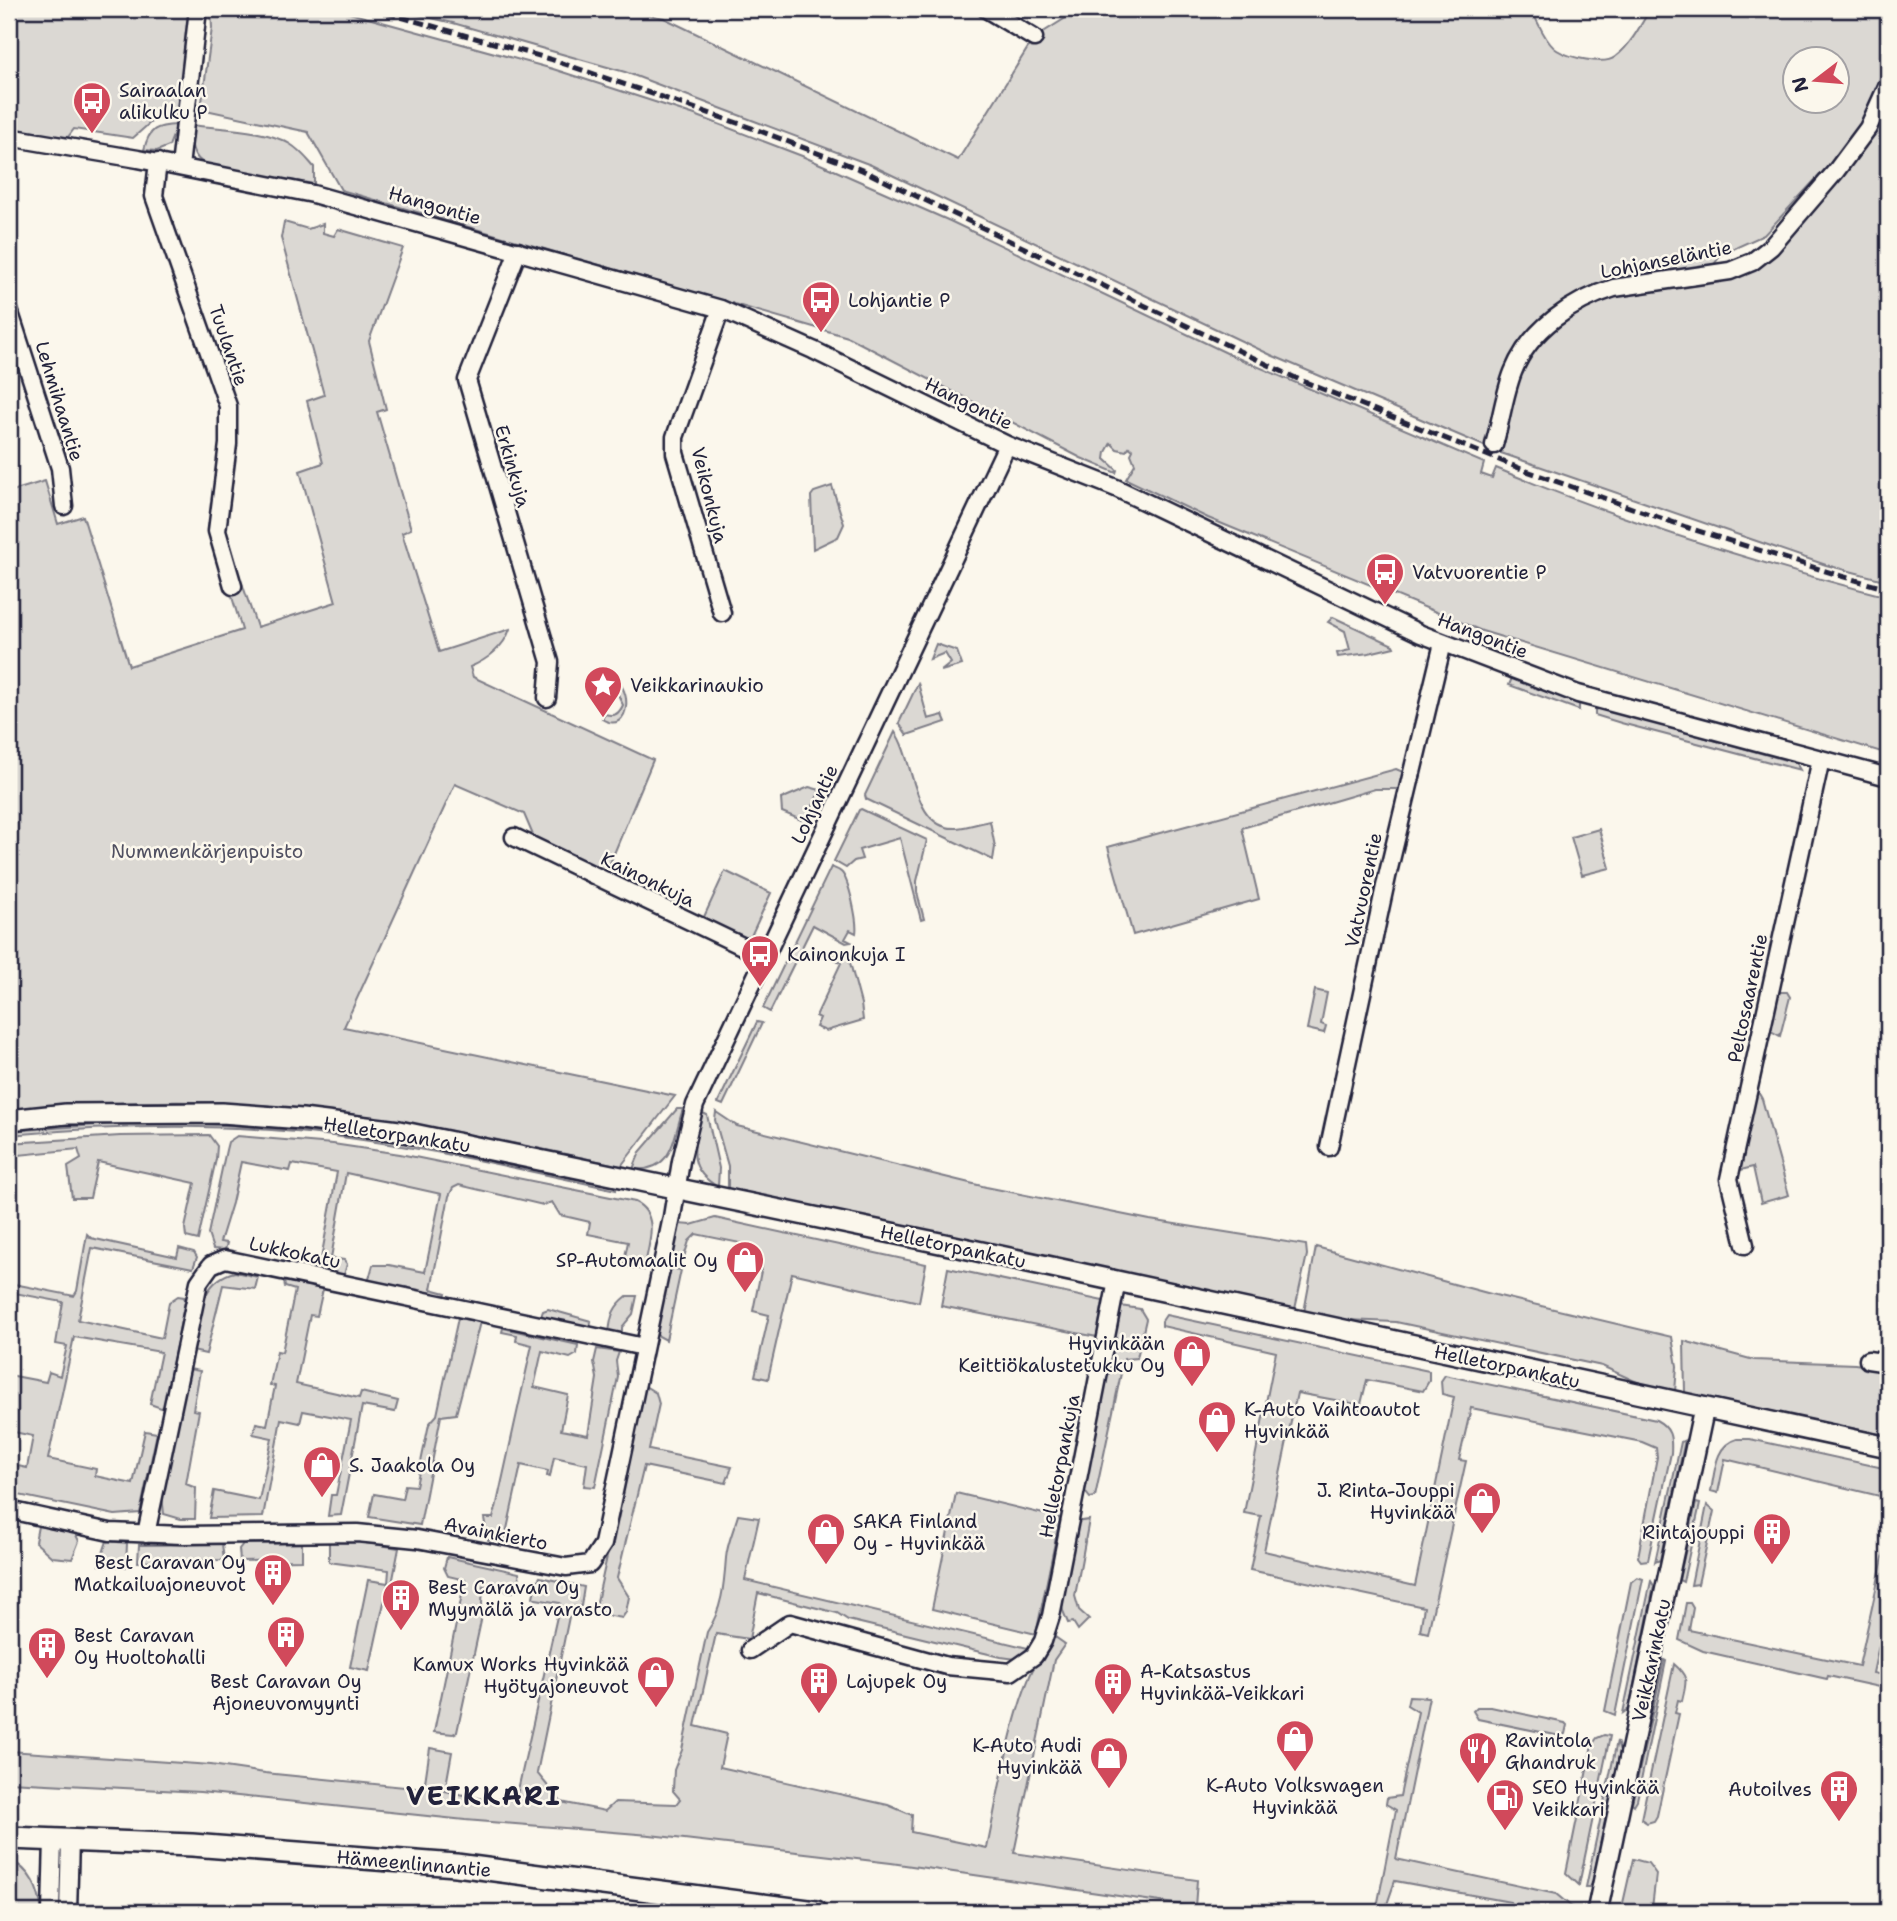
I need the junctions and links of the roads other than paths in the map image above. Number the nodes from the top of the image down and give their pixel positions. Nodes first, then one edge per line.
1 (198, 9) edge
2 (986, 9) edge
3 (1034, 38) dead end
4 (1888, 84) edge
5 (9, 137) edge
6 (158, 162) junction
7 (180, 167) junction
8 (518, 251) junction
9 (721, 309) junction
10 (9, 310) edge
11 (1007, 445) junction
12 (1494, 445) dead end
13 (64, 506) dead end
14 (233, 586) dead end
15 (722, 613) dead end
16 (1443, 643) junction
17 (547, 698) dead end
18 (1821, 760) junction
19 (1888, 777) edge
20 (514, 837) dead end
21 (765, 957) junction
22 (9, 1120) edge
23 (1329, 1147) dead end
24 (676, 1188) junction
25 (1745, 1245) dead end
26 (1117, 1281) junction
27 (644, 1347) junction
28 (1868, 1360) dead end
29 (1888, 1363) edge
30 (1704, 1408) junction
31 (1888, 1447) edge
32 (9, 1510) edge
33 (146, 1534) junction
34 (750, 1650) dead end
35 (9, 1838) edge
36 (61, 1839) junction
37 (51, 1912) edge
38 (68, 1912) edge
39 (817, 1912) edge
40 (1597, 1912) edge

1 - 7 street
2 - 3 street
4 - 12 street, Lohjanseläntie
5 - 6 street, Hangontie
6 - 7 street, Hangontie
6 - 14 street, Tuulantie
7 - 8 street, Hangontie
8 - 9 street, Hangontie
8 - 17 street, Erkinkuja
9 - 11 street, Hangontie
9 - 15 street, Veikonkuja
10 - 13 street, Lehmihaantie
11 - 16 street, Hangontie
11 - 21 street, Lohjantie
16 - 18 street, Hangontie
16 - 23 street, Vatvuorentie
18 - 19 street, Hangontie
18 - 25 street, Peltosaarentie
20 - 21 street, Kainonkuja
21 - 24 street, Lohjantie
22 - 24 street, Helletorpankatu
24 - 26 street, Helletorpankatu
24 - 27 street, Avainkierto
26 - 30 street, Helletorpankatu
26 - 34 street, Helletorpankuja
27 - 33 street, Avainkierto
27 - 33 street, Lukkokatu
28 - 29 street
30 - 31 street, Helletorpankatu
30 - 40 street, Veikkarinkatu
32 - 33 street, Avainkierto
35 - 36 main road, Hämeenlinnantie
36 - 37 street
36 - 38 street
36 - 39 main road, Hämeenlinnantie

